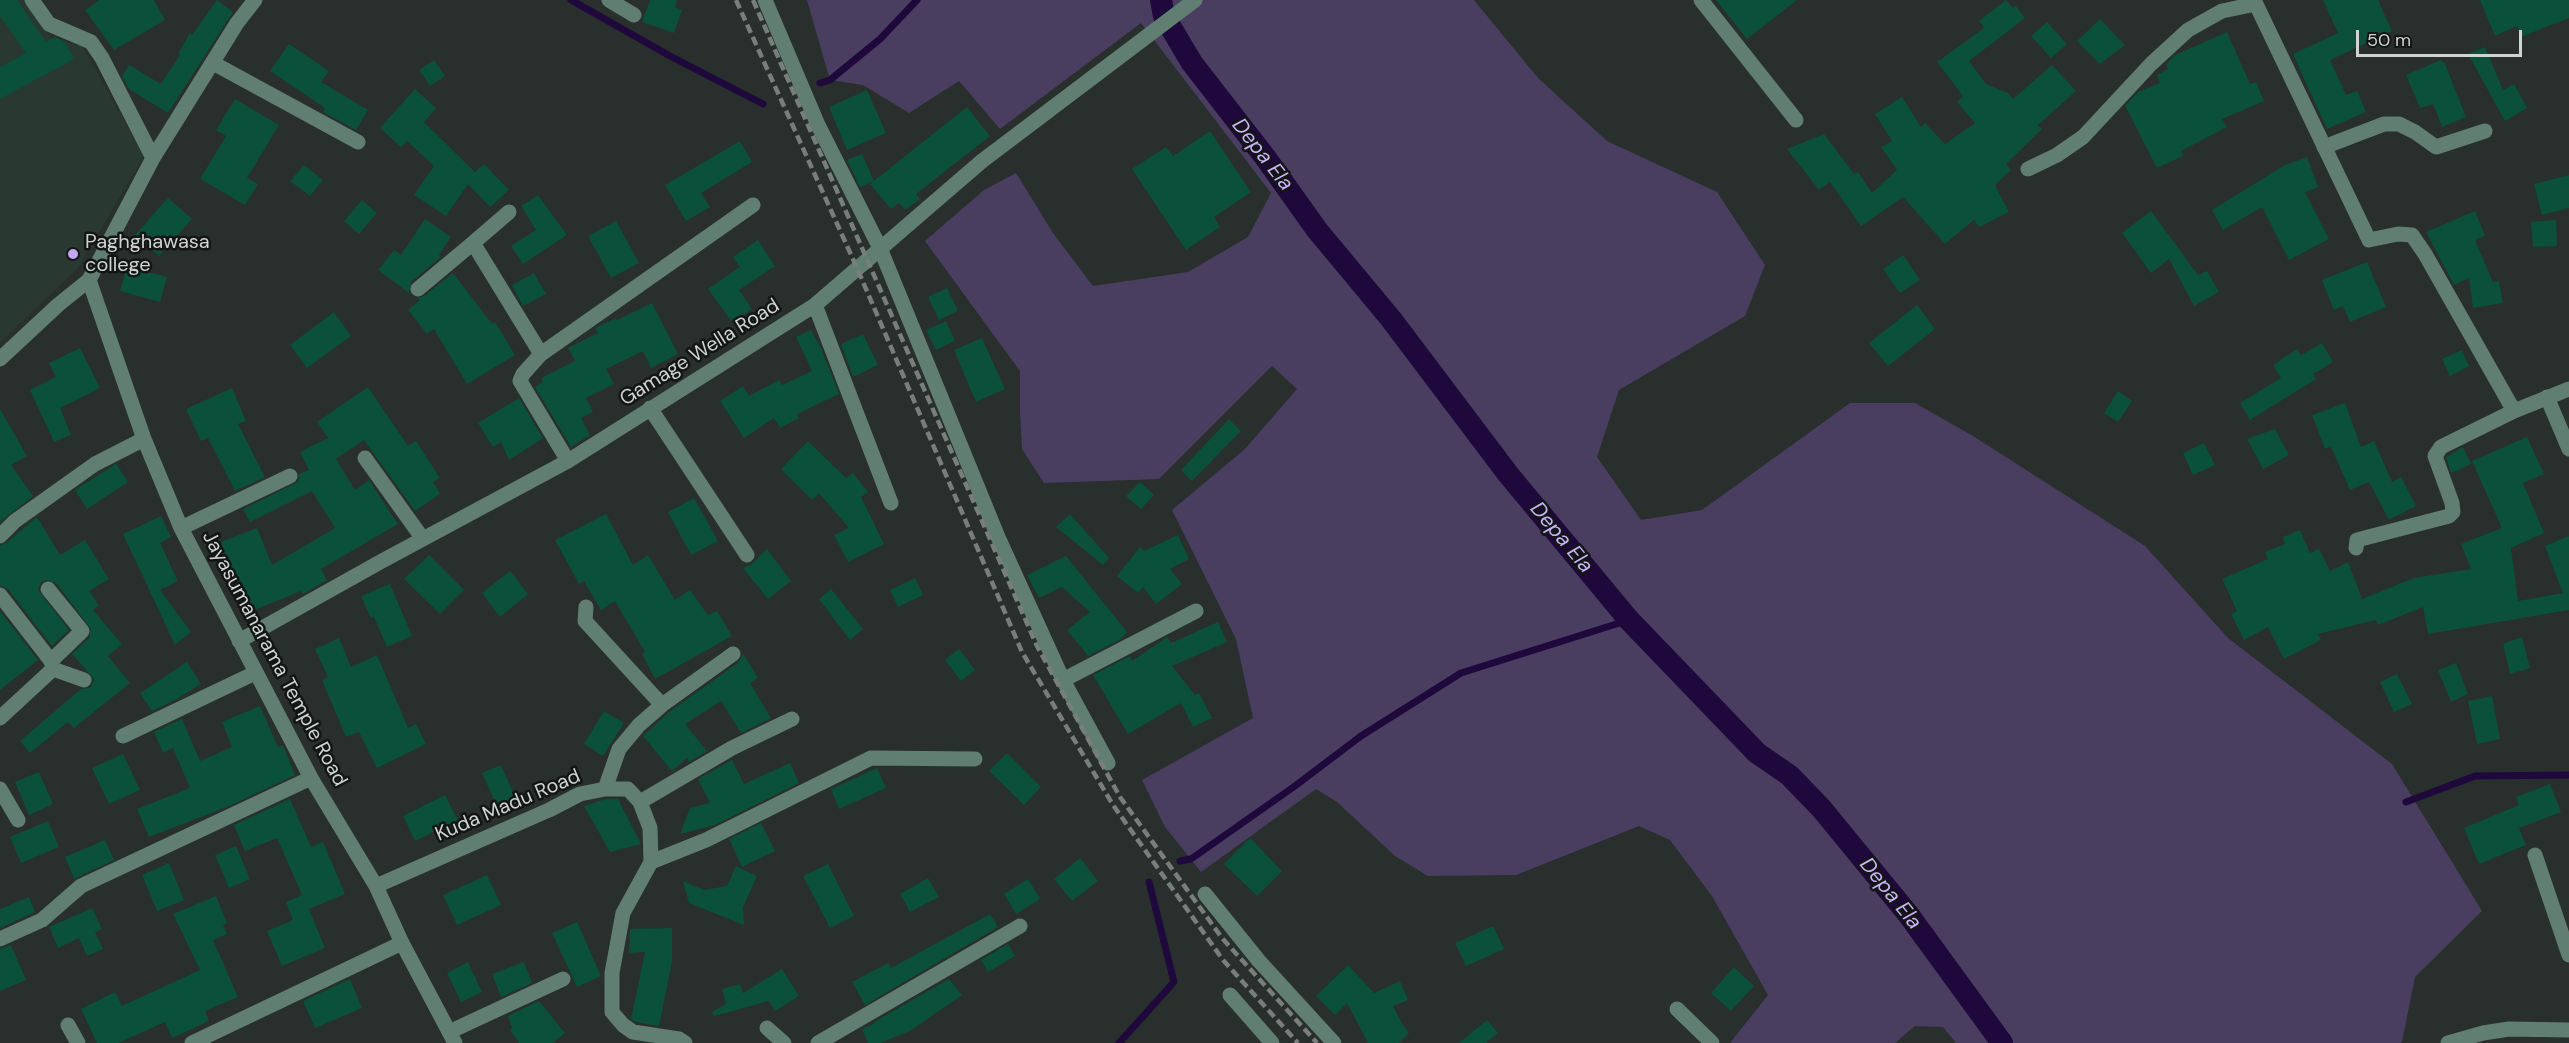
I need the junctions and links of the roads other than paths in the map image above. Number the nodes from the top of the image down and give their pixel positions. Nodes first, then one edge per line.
1 (32, 0) edge
2 (255, 0) edge
3 (609, 0) edge
4 (765, 0) edge
5 (1195, 0) edge
6 (1701, 0) edge
7 (2255, 2) edge
8 (634, 15) dead end
9 (213, 63) junction
10 (1796, 120) dead end
11 (2486, 131) dead end
12 (358, 142) dead end
13 (2324, 147) junction
14 (153, 158) junction
15 (2028, 169) dead end
16 (753, 205) dead end
17 (509, 212) dead end
18 (472, 243) junction
19 (880, 248) junction
20 (89, 280) junction
21 (418, 289) dead end
22 (815, 305) junction
23 (541, 354) junction
24 (0, 359) edge
25 (2569, 389) edge
26 (2547, 397) junction
27 (650, 408) junction
28 (2514, 411) junction
29 (144, 439) junction
30 (2569, 449) edge
31 (365, 458) dead end
32 (568, 461) junction
33 (290, 476) dead end
34 (891, 502) dead end
35 (182, 528) junction
36 (0, 536) edge
37 (423, 539) junction
38 (2356, 548) dead end
39 (747, 555) dead end
40 (48, 589) dead end
41 (0, 595) edge
42 (586, 608) dead end
43 (1196, 611) dead end
44 (239, 641) junction
45 (733, 654) dead end
46 (52, 665) junction
47 (255, 673) junction
48 (84, 680) dead end
49 (1063, 680) junction
50 (662, 705) junction
51 (0, 718) edge
52 (792, 719) dead end
53 (123, 736) dead end
54 (975, 759) dead end
55 (1108, 763) dead end
56 (311, 778) junction
57 (0, 789) edge
58 (605, 789) junction
59 (640, 802) junction
60 (18, 820) dead end
61 (2535, 855) dead end
62 (651, 862) junction
63 (376, 885) junction
64 (1205, 894) dead end
65 (1020, 926) dead end
66 (0, 939) edge
67 (402, 943) junction
68 (2569, 955) edge
69 (563, 979) dead end
70 (1230, 994) dead end
71 (1677, 1009) dead end
72 (68, 1025) dead end
73 (767, 1029) dead end
74 (2569, 1030) edge
75 (452, 1037) edge
76 (78, 1043) edge
77 (192, 1043) edge
78 (685, 1043) edge
79 (784, 1043) edge
80 (818, 1043) edge
81 (1272, 1043) edge
82 (1334, 1043) edge
83 (1712, 1043) edge
84 (2448, 1043) edge

1 - 14 street
2 - 9 street
3 - 8 street
4 - 19 street
5 - 19 street, Gamage Wella Road
6 - 10 street
7 - 13 street
7 - 15 street
9 - 12 street
9 - 14 street
11 - 13 street
13 - 28 street
14 - 20 street
16 - 23 street
17 - 18 street
18 - 21 street
18 - 23 street
19 - 22 street, Gamage Wella Road
19 - 49 street
20 - 24 street
20 - 29 street, Jayasumanarama Temple Road
22 - 27 street, Gamage Wella Road
22 - 34 street
23 - 32 street
25 - 26 street
26 - 28 street
26 - 30 street
27 - 32 street, Gamage Wella Road
27 - 39 street
28 - 38 street
29 - 35 street, Jayasumanarama Temple Road
29 - 36 street
31 - 37 street
32 - 37 street, Gamage Wella Road
33 - 35 street
35 - 44 street, Jayasumanarama Temple Road
37 - 44 street, Gamage Wella Road
40 - 46 street
41 - 46 street
42 - 50 street
43 - 49 street
44 - 47 street, Jayasumanarama Temple Road
45 - 50 street
46 - 48 street
46 - 51 street
47 - 53 street
47 - 56 street, Jayasumanarama Temple Road
49 - 55 street
50 - 58 street
52 - 59 street
54 - 62 street
56 - 63 street, Jayasumanarama Temple Road
56 - 66 street
57 - 60 street
58 - 59 street, Kuda Madu Road
58 - 63 street, Kuda Madu Road
59 - 62 street
61 - 68 street
62 - 78 street
63 - 67 street, Jayasumanarama Temple Road
64 - 82 street
65 - 80 street
67 - 75 street, Jayasumanarama Temple Road
67 - 77 street
69 - 75 street
70 - 81 street
71 - 83 street
72 - 76 street
73 - 79 street
74 - 84 street

